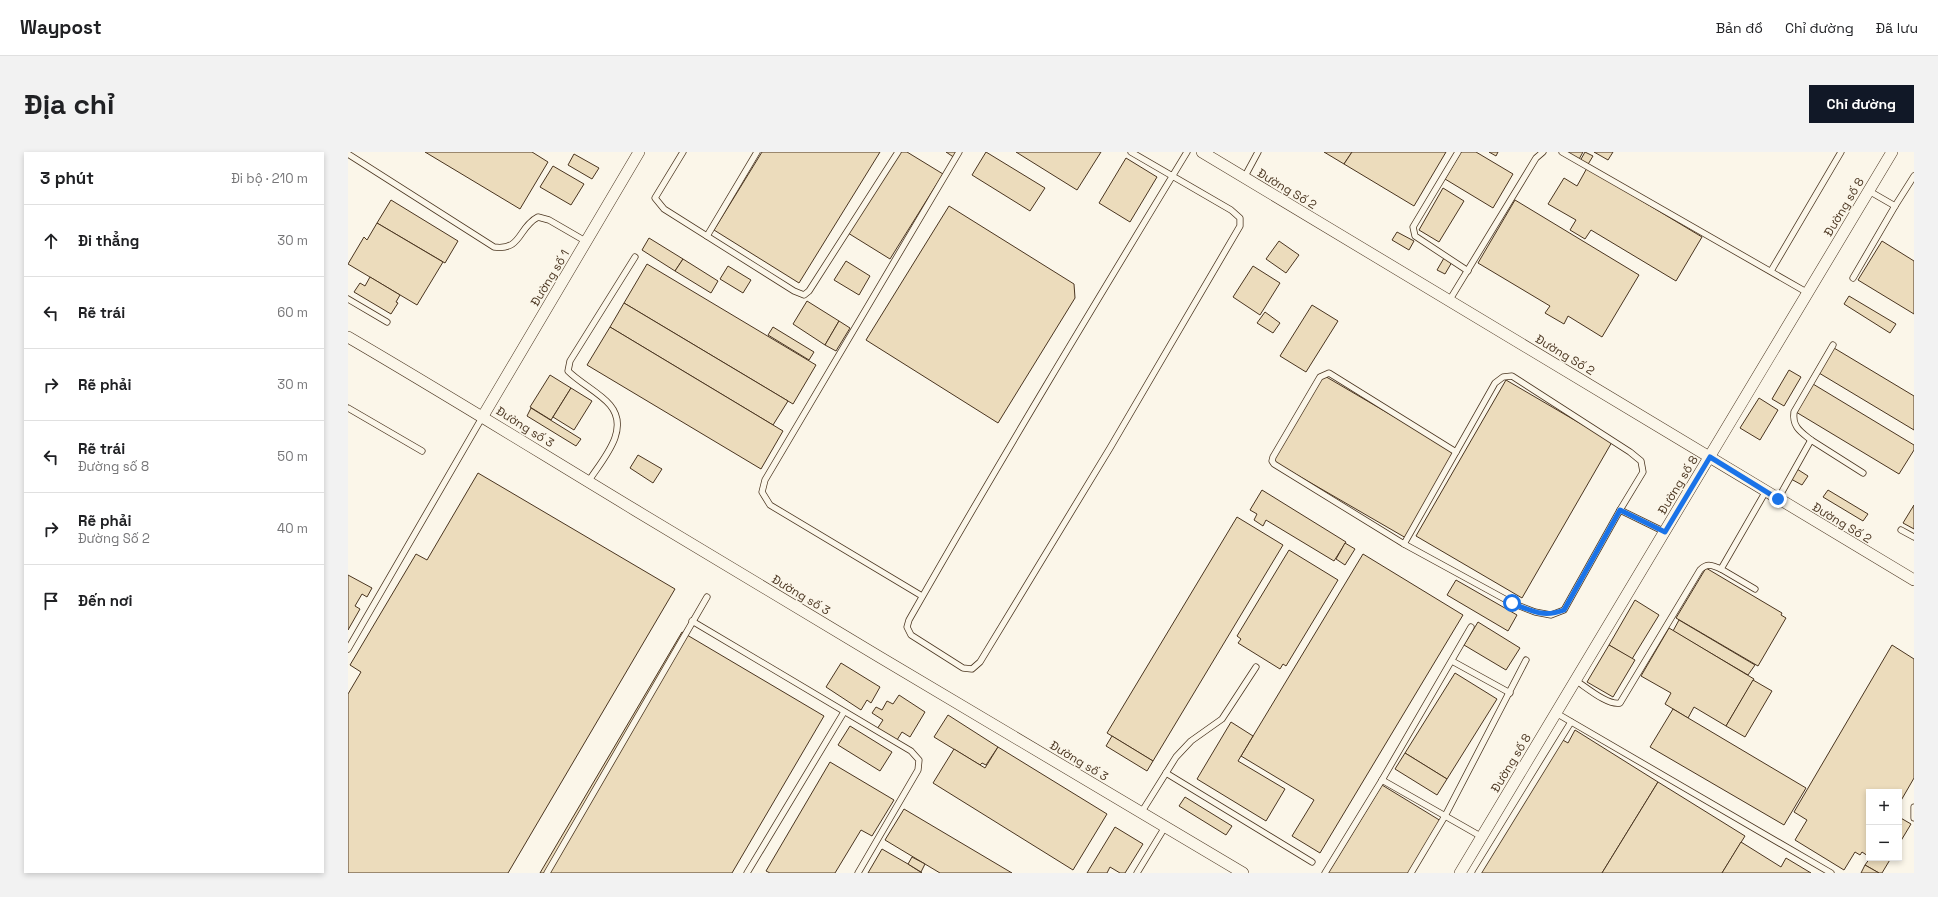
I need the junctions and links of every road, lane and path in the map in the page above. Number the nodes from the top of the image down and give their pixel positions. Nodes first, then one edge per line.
1 (639, 152) edge
2 (684, 152) edge
3 (757, 152) edge
4 (898, 152) edge
5 (959, 152) edge
6 (1131, 152) edge
7 (1187, 152) edge
8 (1202, 152) edge
9 (1258, 152) edge
10 (1458, 152) edge
11 (1543, 152) edge
12 (1562, 152) edge
13 (1841, 152) edge
14 (1892, 152) edge
15 (348, 154) edge
16 (1914, 176) edge
17 (1172, 177) junction
18 (1244, 178) junction
19 (1869, 191) junction
20 (1895, 206) junction
21 (707, 236) junction
22 (587, 242) junction
23 (635, 257) dead end
24 (1468, 271) junction
25 (1771, 271) junction
26 (1853, 278) dead end
27 (1808, 293) junction
28 (348, 299) edge
29 (1449, 301) junction
30 (387, 322) dead end
31 (348, 337) edge
32 (1833, 346) dead end
33 (348, 408) edge
34 (483, 416) junction
35 (1811, 440) junction
36 (422, 451) dead end
37 (1456, 452) junction
38 (1710, 457) junction
39 (1863, 473) dead end
40 (588, 482) junction
41 (1766, 491) junction
42 (1778, 499) junction
43 (1620, 510) junction
44 (1900, 530) dead end
45 (1665, 532) junction
46 (1914, 537) edge
47 (1404, 544) junction
48 (1721, 569) junction
49 (1914, 580) edge
50 (1755, 589) dead end
51 (922, 596) junction
52 (707, 597) dead end
53 (692, 621) junction
54 (1471, 627) dead end
55 (348, 649) edge
56 (1526, 660) dead end
57 (1452, 661) junction
58 (1256, 667) dead end
59 (1575, 680) junction
60 (1510, 693) junction
61 (844, 712) junction
62 (1556, 713) junction
63 (1571, 722) junction
64 (1166, 773) junction
65 (1382, 780) junction
66 (1914, 807) edge
67 (1141, 814) junction
68 (1445, 816) junction
69 (1914, 818) edge
70 (1165, 826) junction
71 (1482, 836) junction
72 (1312, 862) dead end
73 (547, 873) edge
74 (747, 873) edge
75 (858, 873) edge
76 (1137, 873) edge
77 (1243, 873) edge
78 (1325, 873) edge
79 (1411, 873) edge
80 (1460, 873) edge
81 (1478, 873) edge
82 (1831, 873) edge

1 - 22 street, Đường số 1
2 - 21 lane
3 - 21 lane
4 - 21 lane
5 - 51 lane
6 - 17 lane
7 - 17 lane
8 - 18 street, Đường Số 2
9 - 18 lane
10 - 24 lane
11 - 24 lane
12 - 25 lane
13 - 25 lane
14 - 19 street, Đường số 8
15 - 22 lane
16 - 20 lane
17 - 51 lane
17 - 51 lane
18 - 29 street, Đường Số 2
19 - 20 lane
19 - 27 street, Đường số 8
20 - 26 lane
22 - 34 street, Đường số 1
23 - 40 lane
24 - 29 lane
25 - 27 lane
27 - 38 street, Đường số 8
28 - 30 lane
29 - 38 street, Đường Số 2
31 - 34 street, Đường số 3
32 - 35 lane
33 - 36 lane
34 - 40 street, Đường số 3
34 - 55 lane
35 - 39 lane
35 - 42 lane
37 - 43 lane
37 - 47 lane
37 - 47 lane
38 - 41 street, Đường Số 2
38 - 45 street, Đường số 8
40 - 67 street, Đường số 3
41 - 42 street, Đường Số 2
41 - 48 lane
42 - 49 street, Đường Số 2
43 - 45 lane
43 - 47 lane
44 - 46 lane
45 - 59 street, Đường số 8
48 - 50 lane
48 - 59 lane
52 - 53 lane
53 - 61 lane
53 - 73 lane
54 - 57 lane
56 - 60 lane
57 - 60 lane
57 - 65 lane
58 - 64 lane
59 - 62 street, Đường số 8
60 - 68 lane
61 - 74 lane
61 - 75 lane
62 - 63 lane
62 - 71 street, Đường số 8
63 - 81 lane
63 - 82 lane
64 - 67 lane
64 - 72 lane
65 - 68 lane
65 - 78 lane
66 - 69 lane
67 - 70 street, Đường số 3
68 - 71 lane
68 - 79 lane
70 - 76 lane
70 - 77 street, Đường số 3
71 - 80 street, Đường số 8

